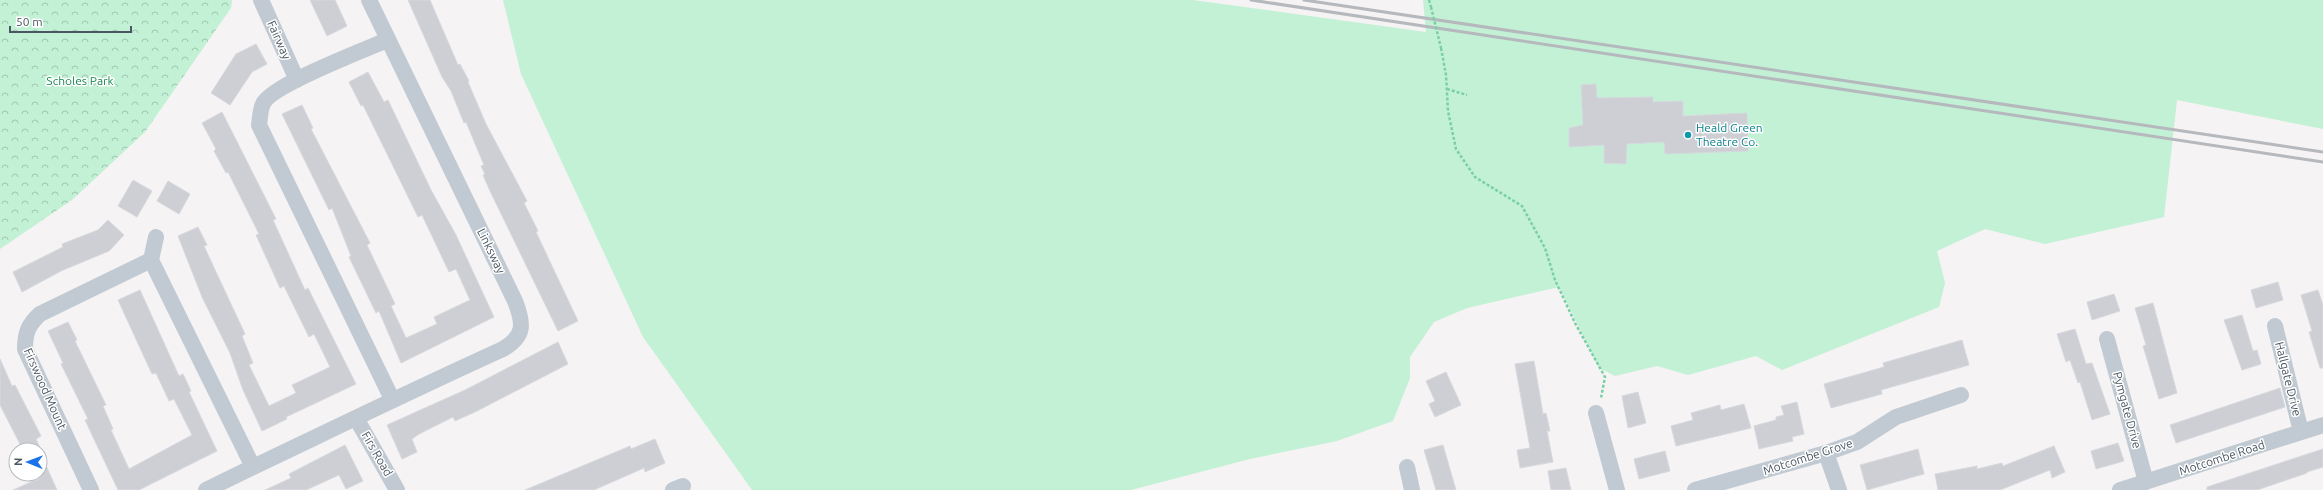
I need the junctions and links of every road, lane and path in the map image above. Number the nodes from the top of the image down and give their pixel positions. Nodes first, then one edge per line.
1 (261, 0) edge
2 (369, 0) edge
3 (1429, 0) edge
4 (387, 40) junction
5 (297, 80) junction
6 (1447, 89) junction
7 (1467, 95) dead end
8 (156, 237) dead end
9 (151, 260) junction
10 (2275, 326) dead end
11 (2107, 339) dead end
12 (1961, 395) dead end
13 (392, 399) junction
14 (1596, 413) joint
15 (356, 418) junction
16 (2323, 425) edge
17 (2301, 432) junction
18 (1826, 453) junction
19 (253, 466) junction
20 (1407, 467) dead end
21 (2146, 482) junction
22 (91, 490) edge
23 (206, 490) edge
24 (397, 490) edge
25 (1412, 490) edge
26 (1617, 490) edge
27 (1695, 490) edge
28 (1839, 490) edge
29 (2120, 490) edge

1 - 5 street, Fairway
2 - 4 street, Linksway
3 - 6 path, bridge
4 - 5 street
4 - 13 street, Linksway
5 - 13 street
6 - 7 path
6 - 14 path
8 - 9 street
9 - 19 street
9 - 22 street, Firswood Mount
10 - 17 street, Hallgate Drive
11 - 21 street, Pymgate Drive
12 - 18 street, Motcombe Grove
13 - 15 street, Linksway
14 - 26 street
15 - 19 street
15 - 24 street, Firs Road
16 - 17 street, Motcombe Road
17 - 21 street, Motcombe Road
18 - 27 street, Motcombe Grove
18 - 28 street
19 - 23 street
20 - 25 street
21 - 29 street, Motcombe Road

